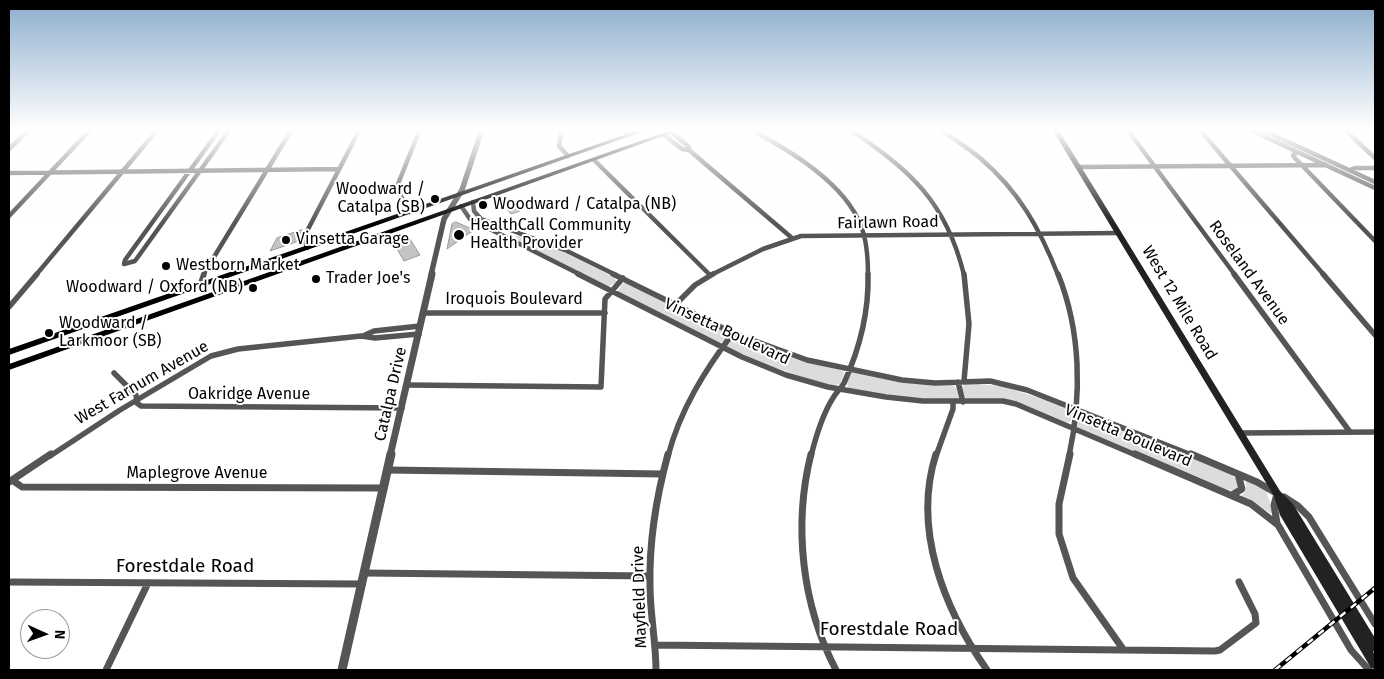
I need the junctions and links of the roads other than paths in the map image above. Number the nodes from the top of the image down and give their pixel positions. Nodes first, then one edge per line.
1 (594, 160) edge
2 (61, 161) edge
3 (131, 161) edge
4 (197, 161) edge
5 (207, 161) edge
6 (273, 161) edge
7 (343, 161) edge
8 (407, 161) edge
9 (472, 161) edge
10 (555, 161) edge
11 (575, 161) edge
12 (592, 161) edge
13 (701, 161) edge
14 (798, 161) edge
15 (895, 161) edge
16 (982, 161) edge
17 (1074, 161) edge
18 (1150, 161) edge
19 (1227, 161) edge
20 (1298, 161) edge
21 (1316, 161) edge
22 (1330, 161) edge
23 (1337, 164) junction
24 (1232, 166) junction
25 (1303, 166) junction
26 (1078, 167) junction
27 (1155, 167) junction
28 (1329, 167) junction
29 (1375, 168) edge
30 (339, 169) junction
31 (267, 170) junction
32 (1350, 170) junction
33 (190, 171) junction
34 (199, 171) junction
35 (122, 172) junction
36 (49, 173) junction
37 (9, 174) edge
38 (1375, 182) edge
39 (1375, 188) edge
40 (507, 190) junction
41 (459, 194) junction
42 (473, 202) junction
43 (461, 206) junction
44 (449, 211) junction
45 (410, 212) junction
46 (9, 216) edge
47 (515, 231) junction
48 (1119, 233) junction
49 (1041, 234) junction
50 (863, 235) junction
51 (952, 235) junction
52 (507, 238) junction
53 (792, 238) junction
54 (1375, 241) edge
55 (307, 248) junction
56 (340, 250) junction
57 (247, 268) junction
58 (710, 275) junction
59 (623, 278) junction
60 (200, 285) junction
61 (611, 291) junction
62 (221, 292) junction
63 (676, 304) junction
64 (9, 307) edge
65 (164, 312) junction
66 (423, 313) junction
67 (605, 313) junction
68 (116, 314) junction
69 (102, 319) junction
70 (419, 330) junction
71 (733, 333) junction
72 (1375, 335) edge
73 (722, 347) junction
74 (9, 352) edge
75 (9, 357) edge
76 (12, 366) edge
77 (848, 369) junction
78 (114, 373) dead end
79 (961, 381) junction
80 (407, 385) junction
81 (840, 389) junction
82 (136, 400) junction
83 (953, 402) junction
84 (963, 402) junction
85 (402, 408) junction
86 (1078, 408) junction
87 (1073, 427) junction
88 (1350, 432) junction
89 (1375, 432) edge
90 (1240, 433) junction
91 (388, 470) junction
92 (1237, 473) junction
93 (662, 474) junction
94 (10, 481) edge
95 (384, 488) junction
96 (1277, 494) junction
97 (1232, 495) junction
98 (1278, 525) junction
99 (364, 573) junction
100 (650, 576) junction
101 (9, 582) edge
102 (1239, 582) dead end
103 (148, 583) junction
104 (362, 584) junction
105 (1375, 624) edge
106 (655, 645) junction
107 (824, 646) junction
108 (971, 647) junction
109 (1375, 647) edge
110 (1123, 649) junction
111 (1375, 664) edge
112 (106, 670) edge
113 (342, 670) edge
114 (656, 670) edge
115 (836, 670) edge
116 (987, 670) edge
117 (1369, 670) edge

1 - 58 street
2 - 36 street
3 - 35 street
4 - 33 street
5 - 34 street
6 - 31 street
7 - 30 street
8 - 45 street
9 - 41 street, Catalpa Drive
10 - 41 main road
11 - 40 main road
12 - 40 main road
13 - 53 street
14 - 50 street
15 - 51 street
16 - 49 street
17 - 26 main road, West 12 Mile Road
18 - 27 street, Roseland Avenue
19 - 24 street
20 - 25 street
21 - 28 street
22 - 23 street
23 - 28 street
23 - 32 street
24 - 25 street
24 - 27 street
24 - 72 street
25 - 28 street
25 - 54 street
26 - 27 street
26 - 48 main road, West 12 Mile Road
27 - 88 street, Roseland Avenue
28 - 39 street
29 - 32 street
30 - 31 street
30 - 55 street
31 - 34 street
31 - 60 street
32 - 38 street
33 - 34 street
33 - 34 street
33 - 35 street
35 - 36 street
35 - 64 street
36 - 37 street
36 - 46 street
40 - 42 main road
41 - 44 street, Catalpa Drive
41 - 45 main road
42 - 43 main road
42 - 47 street, Vinsetta Boulevard
43 - 44 main road
43 - 52 street, Vinsetta Boulevard
44 - 56 main road
44 - 66 street, Catalpa Drive
45 - 55 main road
45 - 56 main road
47 - 52 street
47 - 59 street, Vinsetta Boulevard
48 - 49 street, Fairlawn Road
48 - 90 main road, West 12 Mile Road
49 - 51 street, Fairlawn Road
49 - 86 street
50 - 51 street, Fairlawn Road
50 - 53 street, Fairlawn Road
50 - 77 street
51 - 79 street
52 - 61 street, Vinsetta Boulevard
53 - 58 street, Fairlawn Road
55 - 57 main road
55 - 62 main road
56 - 62 main road
57 - 60 main road
57 - 65 main road
58 - 63 street, Fairlawn Road
59 - 61 street
59 - 63 street, Vinsetta Boulevard
60 - 68 main road
61 - 67 street
61 - 73 street, Vinsetta Boulevard
62 - 65 main road
63 - 71 street, Vinsetta Boulevard
65 - 76 main road
66 - 67 street, Iroquois Boulevard
66 - 70 street, Catalpa Drive
67 - 80 street
68 - 69 main road
68 - 76 main road
69 - 74 main road
69 - 75 main road
70 - 80 street, Catalpa Drive
70 - 82 street, West Farnum Avenue
71 - 73 street, Mayfield Drive
71 - 77 street, Vinsetta Boulevard
73 - 81 street, Vinsetta Boulevard
73 - 93 street, Mayfield Drive
77 - 79 street, Vinsetta Boulevard
77 - 81 street
78 - 82 street
79 - 84 street
79 - 86 street, Vinsetta Boulevard
80 - 85 street, Catalpa Drive
81 - 83 street, Vinsetta Boulevard
81 - 107 street
82 - 85 street, Oakridge Avenue
82 - 94 street, West Farnum Avenue
83 - 84 street, Vinsetta Boulevard
83 - 108 street
84 - 87 street, Vinsetta Boulevard
85 - 91 street, Catalpa Drive
86 - 87 street
86 - 92 street, Vinsetta Boulevard
87 - 97 street, Vinsetta Boulevard
87 - 110 street
88 - 89 street
88 - 90 street
90 - 96 main road, West 12 Mile Road
91 - 93 street
91 - 95 street, Catalpa Drive
92 - 96 street, Vinsetta Boulevard
92 - 97 street
93 - 100 street, Mayfield Drive
94 - 95 street, Maplegrove Avenue
95 - 99 street, Catalpa Drive
96 - 98 street, Vinsetta Boulevard
96 - 105 street, Vinsetta Boulevard
96 - 109 main road, West 12 Mile Road
96 - 111 main road, West 12 Mile Road
97 - 98 street, Vinsetta Boulevard
98 - 117 street, Vinsetta Boulevard
99 - 100 street
99 - 104 street, Catalpa Drive
100 - 106 street, Mayfield Drive
101 - 103 street, Forestdale Road
102 - 110 street, Forestdale Road
103 - 104 street, Forestdale Road
103 - 112 street
104 - 113 street, Catalpa Drive
106 - 107 street, Forestdale Road
106 - 114 street, Mayfield Drive
107 - 108 street, Forestdale Road
107 - 115 street
108 - 110 street, Forestdale Road
108 - 116 street

